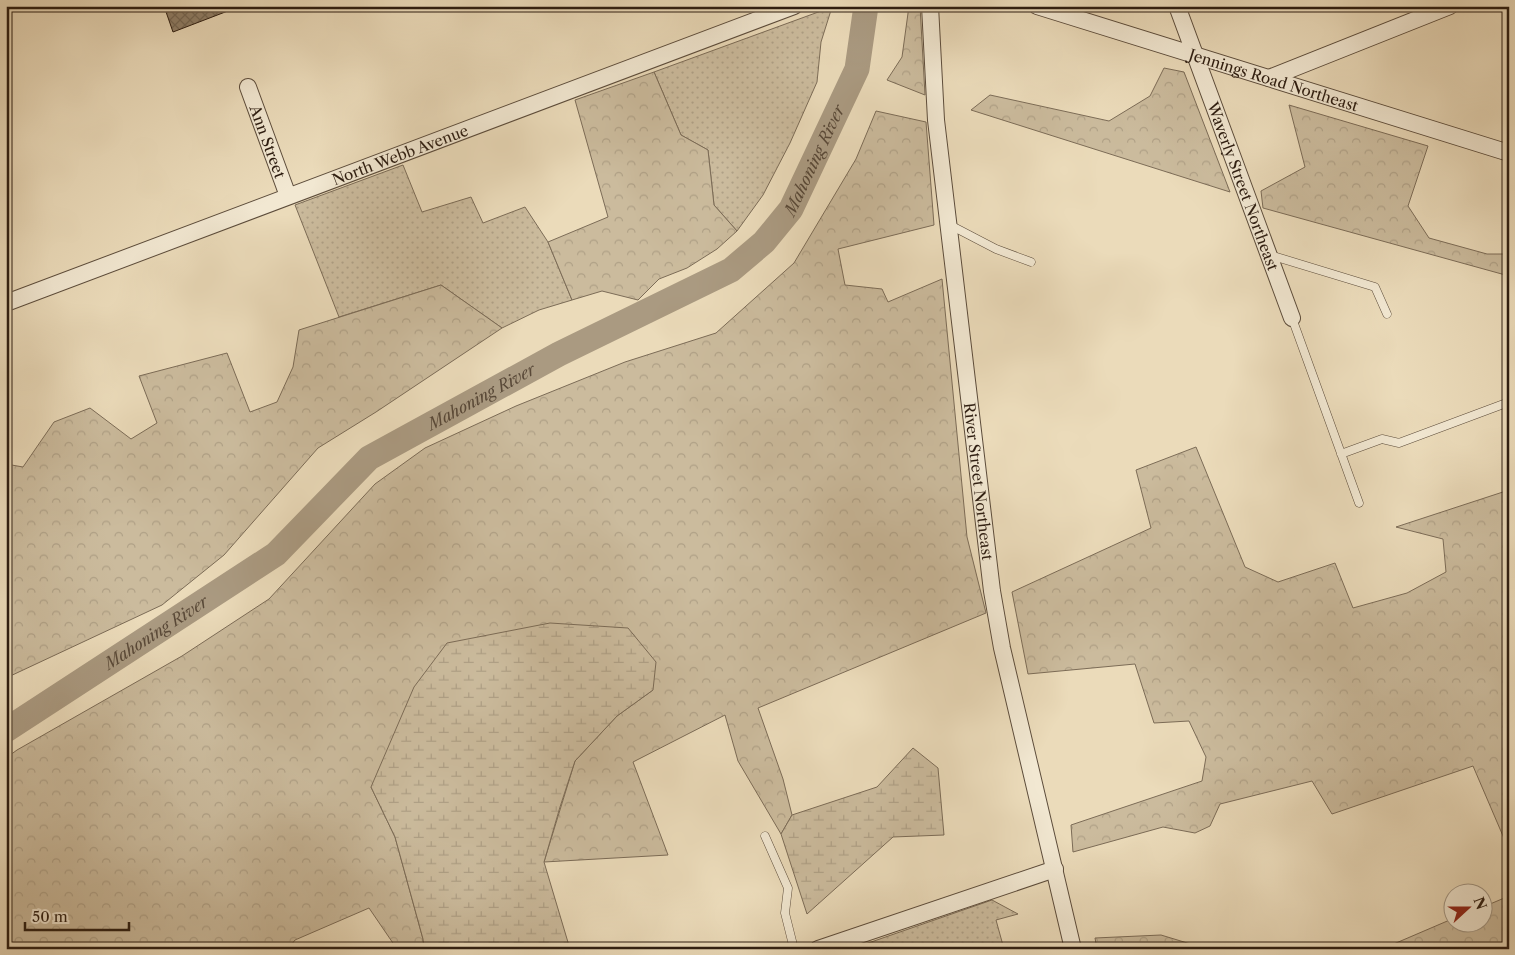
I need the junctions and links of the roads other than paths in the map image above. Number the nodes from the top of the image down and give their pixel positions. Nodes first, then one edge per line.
1 (794, 6) edge
2 (930, 6) edge
3 (1037, 6) edge
4 (1177, 6) edge
5 (1450, 6) edge
6 (1195, 55) junction
7 (1269, 78) junction
8 (248, 87) dead end
9 (1509, 153) edge
10 (288, 196) junction
11 (948, 224) junction
12 (1268, 254) junction
13 (1031, 262) dead end
14 (6, 303) edge
15 (1387, 314) dead end
16 (1292, 318) joint
17 (1509, 402) edge
18 (1341, 454) junction
19 (1359, 503) dead end
20 (765, 836) dead end
21 (1055, 869) junction
22 (794, 949) edge
23 (818, 949) edge
24 (1073, 949) edge

1 - 10 street, North Webb Avenue
2 - 11 street, River Street Northeast
3 - 6 street, Jennings Road Northeast
4 - 6 street, Waverly Street Northeast
5 - 7 street
6 - 7 street, Jennings Road Northeast
6 - 12 street, Waverly Street Northeast
7 - 9 street, Jennings Road Northeast
8 - 10 street, Ann Street
10 - 14 street, North Webb Avenue
11 - 13 lane
11 - 21 street, River Street Northeast
12 - 15 lane
12 - 16 street, Waverly Street Northeast
16 - 18 lane
17 - 18 lane
18 - 19 lane
20 - 22 lane
21 - 23 street
21 - 24 street, River Street Northeast

